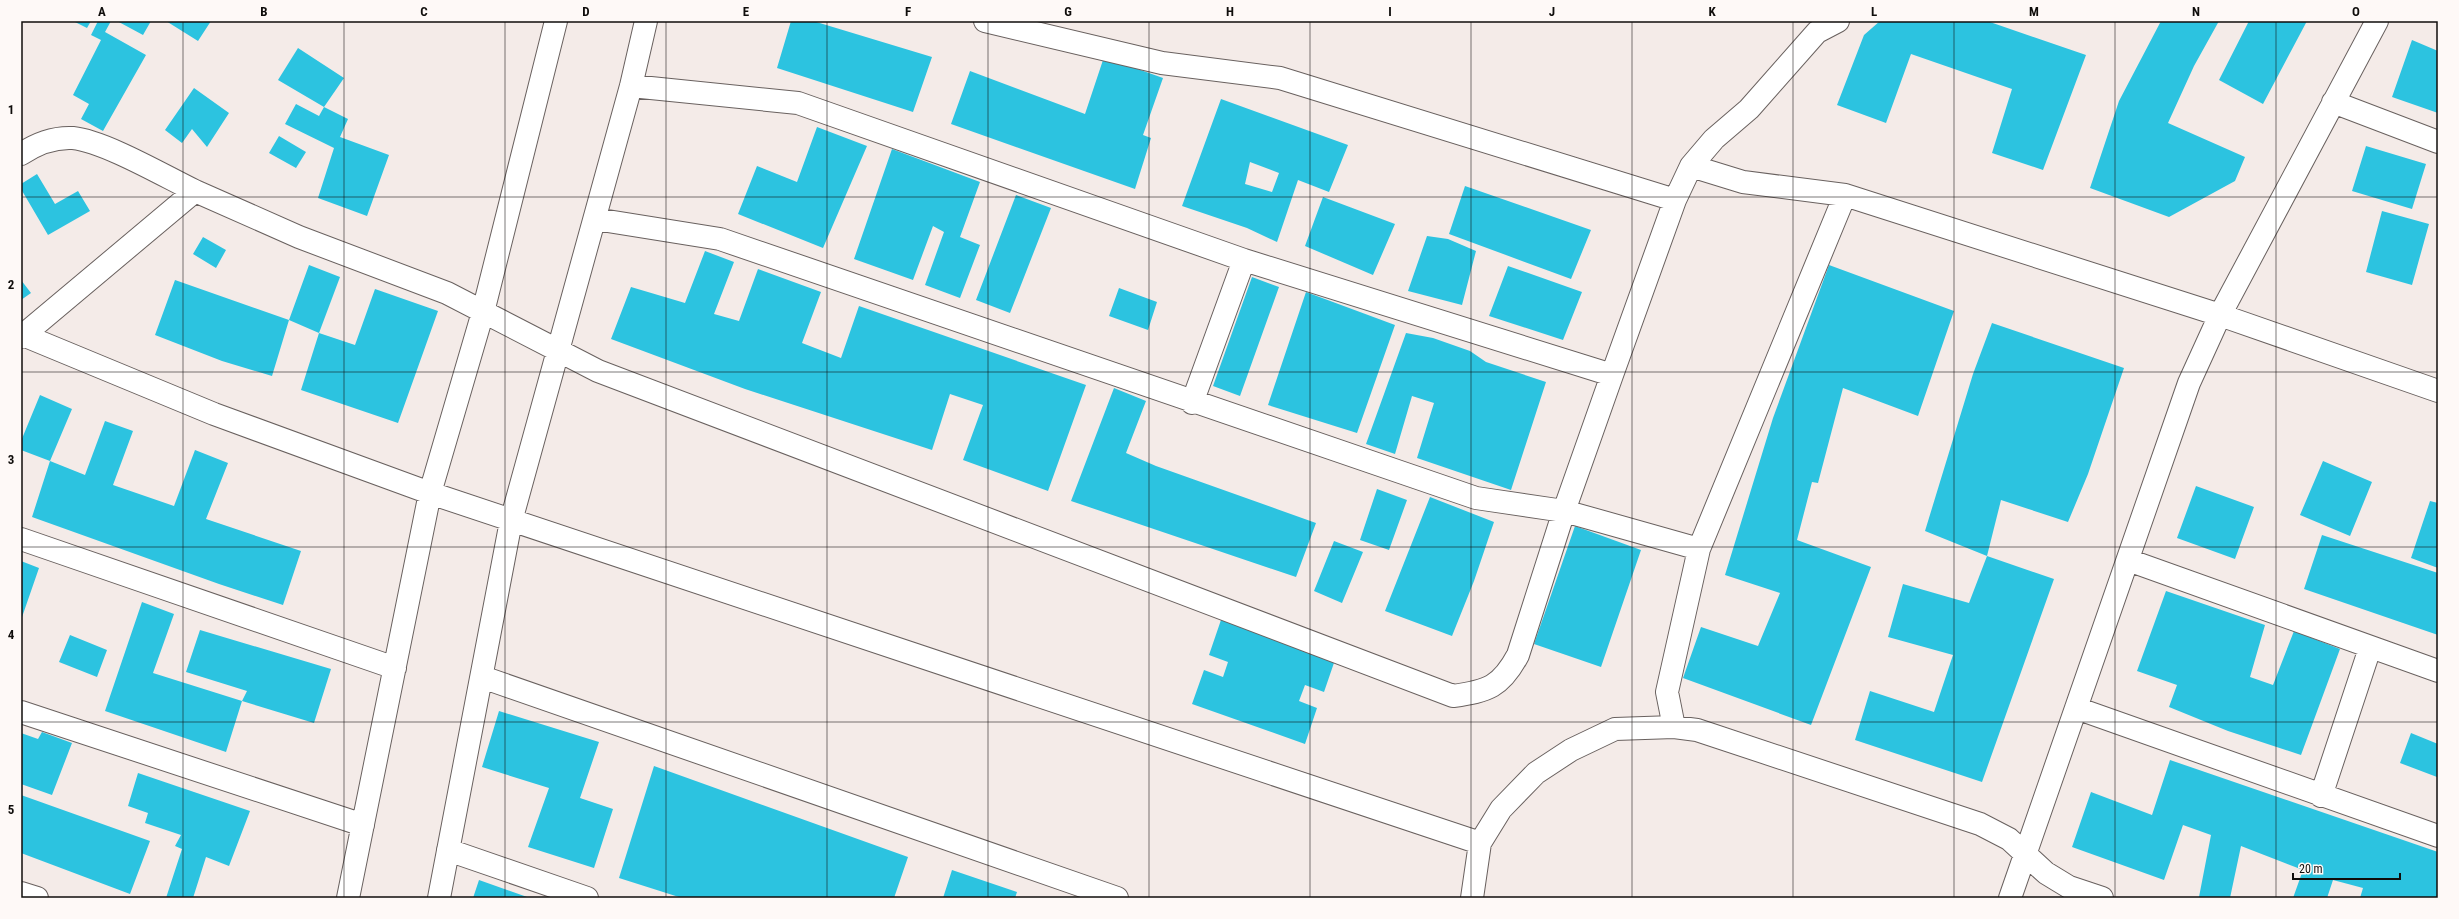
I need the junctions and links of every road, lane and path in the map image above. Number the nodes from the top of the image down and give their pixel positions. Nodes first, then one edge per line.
1 (556, 21) edge
2 (646, 21) edge
3 (985, 21) edge
4 (1838, 21) edge
5 (2377, 21) edge
6 (631, 86) junction
7 (2333, 102) junction
8 (2438, 142) edge
9 (24, 148) edge
10 (1691, 166) junction
11 (195, 191) junction
12 (1845, 195) junction
13 (1675, 200) junction
14 (595, 219) junction
15 (1244, 260) junction
16 (483, 312) junction
17 (2220, 315) junction
18 (22, 336) edge
19 (559, 351) junction
20 (1612, 375) junction
21 (2438, 391) edge
22 (1192, 403) junction
23 (430, 493) junction
24 (1564, 511) junction
25 (512, 521) junction
26 (21, 539) edge
27 (1699, 549) junction
28 (2128, 560) junction
29 (2370, 648) junction
30 (395, 668) junction
31 (2438, 671) edge
32 (482, 677) junction
33 (2076, 708) junction
34 (21, 712) edge
35 (1674, 727) junction
36 (2321, 796) junction
37 (363, 825) junction
38 (2438, 836) edge
39 (1480, 843) junction
40 (448, 850) junction
41 (2025, 854) junction
42 (21, 893) edge
43 (37, 898) edge
44 (348, 898) edge
45 (439, 898) edge
46 (587, 898) edge
47 (1117, 898) edge
48 (1472, 898) edge
49 (2010, 898) edge
50 (2102, 898) edge

1 - 16 street
2 - 6 street
3 - 13 street
4 - 10 street
5 - 7 street
6 - 14 street
6 - 15 street
7 - 8 street
7 - 17 street
9 - 11 street
10 - 12 street
10 - 13 street
11 - 16 street
11 - 18 street
12 - 17 street
12 - 27 street
13 - 20 street
14 - 19 street
14 - 22 street
15 - 20 street
15 - 22 street
16 - 19 street
16 - 23 street
17 - 21 street
17 - 28 street
18 - 23 street
19 - 24 street
19 - 25 street
20 - 24 street
22 - 24 street
23 - 25 street
23 - 30 street
24 - 27 street
25 - 32 street
25 - 39 street
26 - 30 street
27 - 35 street
28 - 29 street
28 - 33 street
29 - 31 street
29 - 36 street
30 - 37 street
32 - 40 street
32 - 47 street
33 - 36 street
33 - 41 street
34 - 37 street
35 - 39 street
35 - 41 street
36 - 38 street
37 - 44 street
39 - 48 street
40 - 45 street
40 - 46 street
41 - 49 street
41 - 50 street
42 - 43 street

